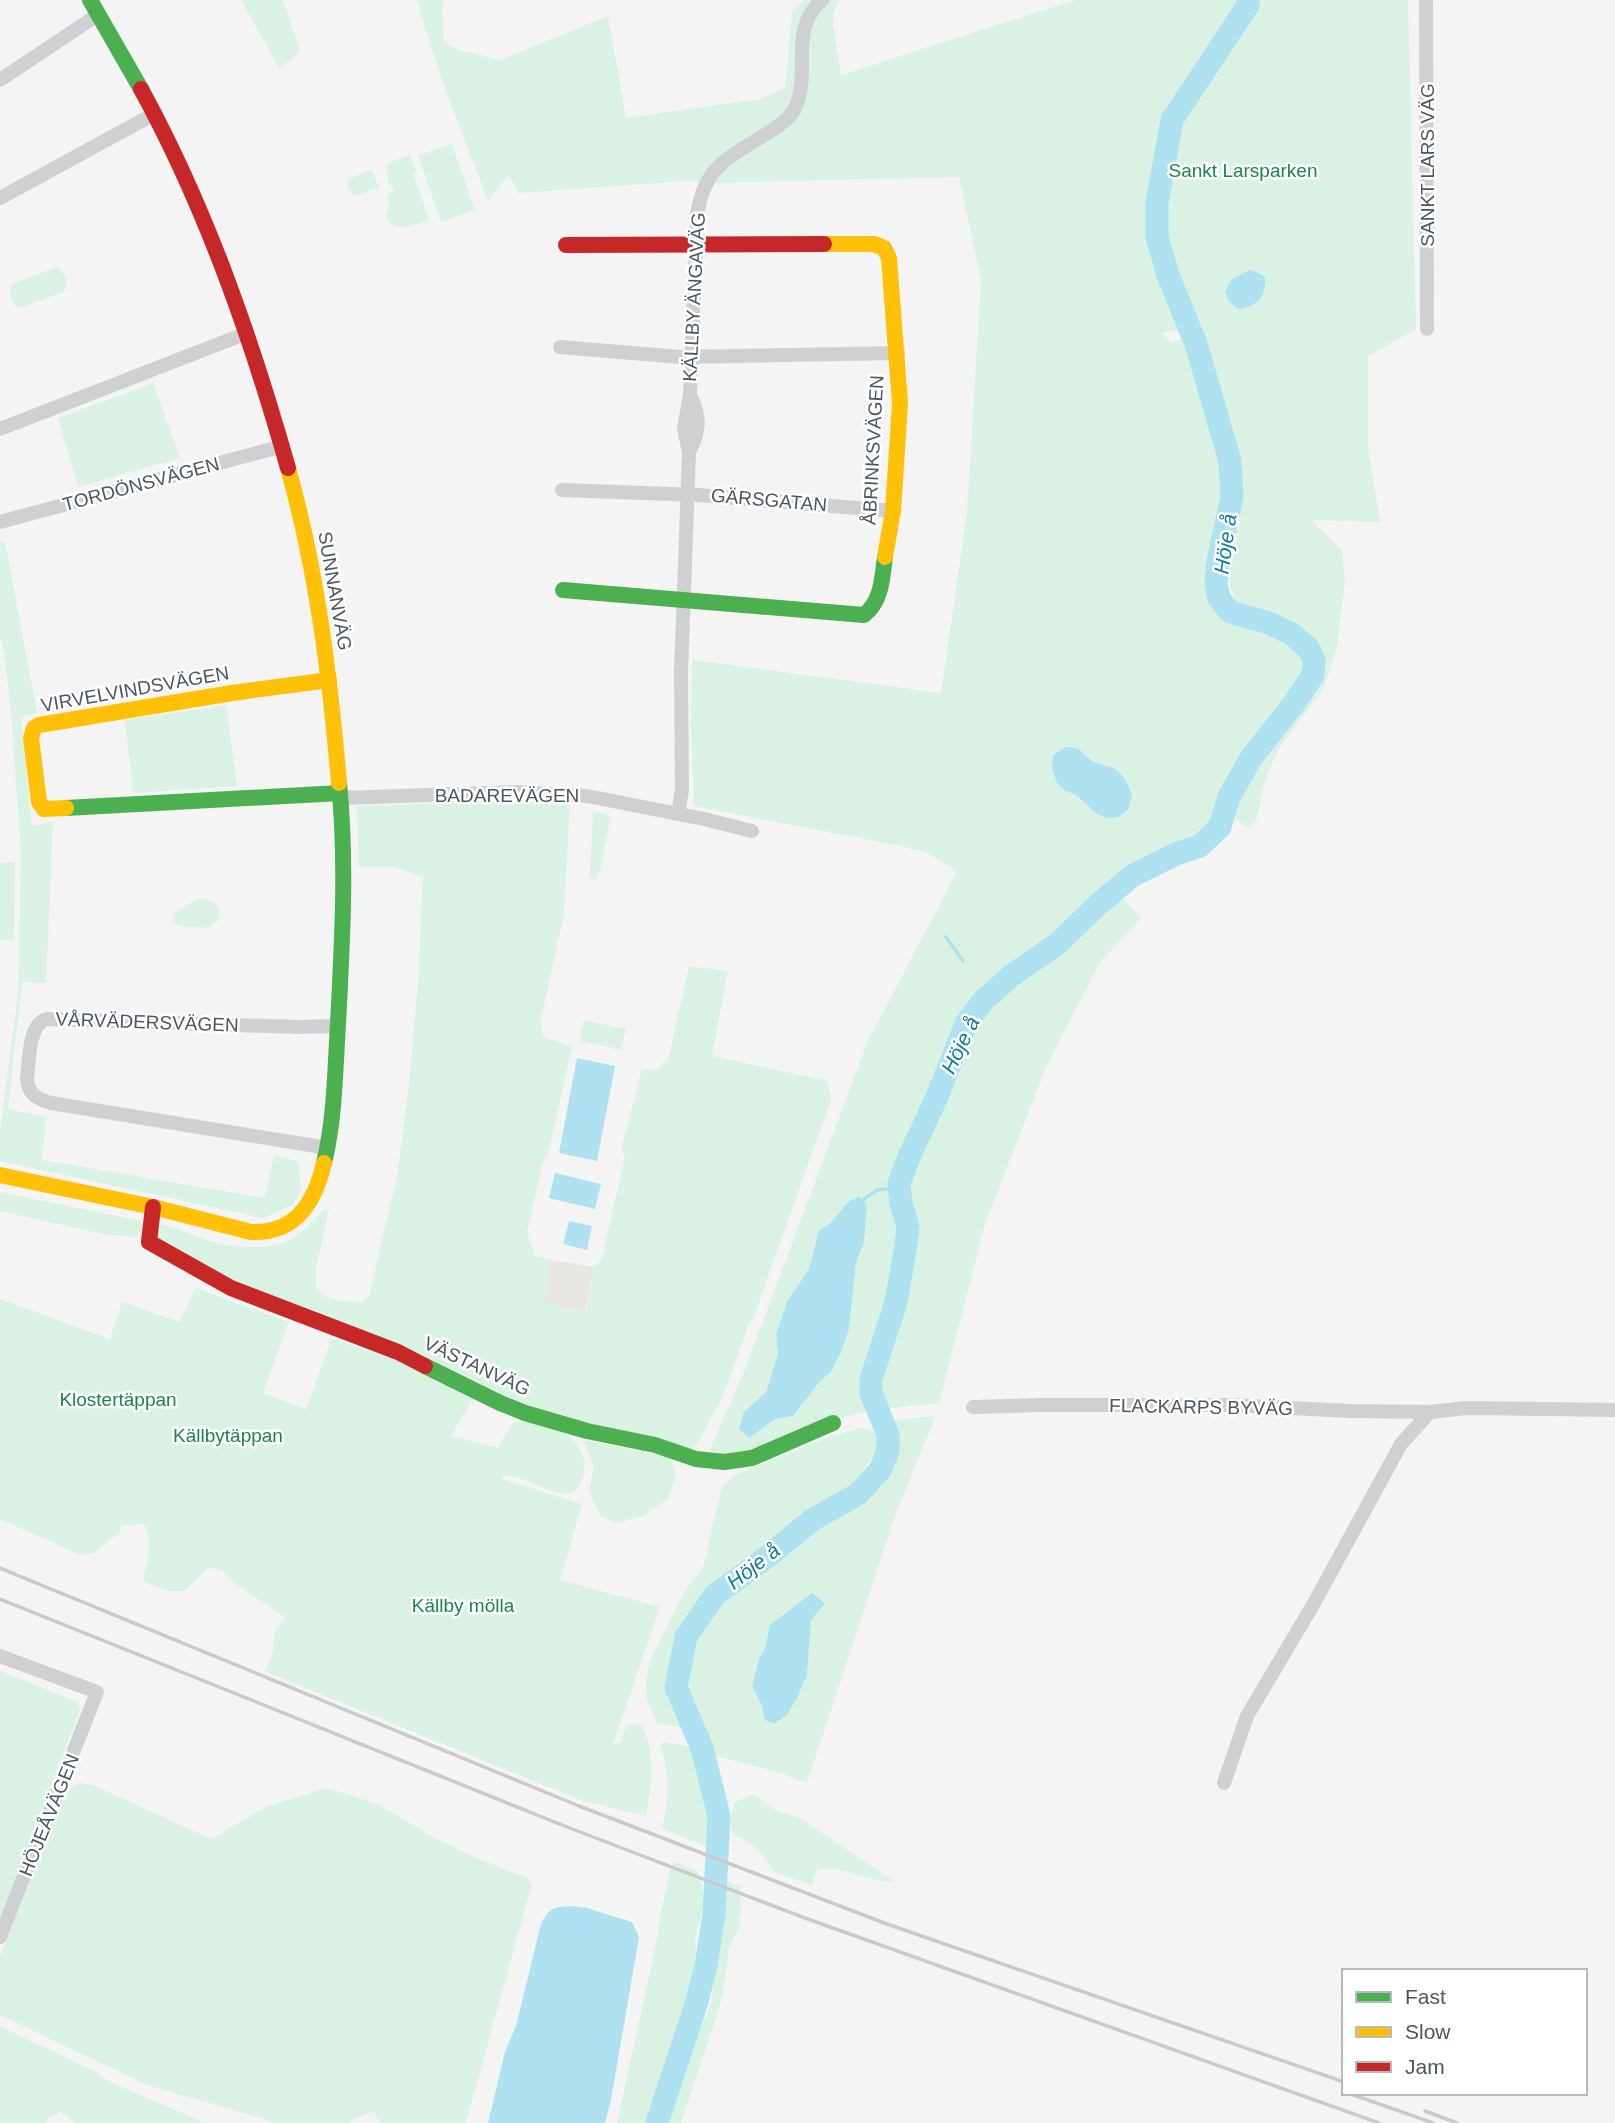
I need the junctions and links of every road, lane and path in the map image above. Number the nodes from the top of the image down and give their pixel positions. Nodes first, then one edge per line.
1 (90, 0) edge
2 (822, 0) edge
3 (1426, 0) edge
4 (99, 14) junction
5 (0, 80) edge
6 (155, 114) junction
7 (0, 198) edge
8 (566, 245) dead end
9 (695, 246) junction
10 (1427, 329) dead end
11 (247, 333) junction
12 (560, 347) dead end
13 (898, 353) junction
14 (690, 357) junction
15 (0, 429) edge
16 (283, 446) junction
17 (562, 490) dead end
18 (687, 494) junction
19 (893, 511) junction
20 (0, 522) edge
21 (563, 590) dead end
22 (683, 601) junction
23 (329, 680) junction
24 (341, 795) junction
25 (678, 814) junction
26 (752, 831) dead end
27 (339, 1026) junction
28 (328, 1148) junction
29 (0, 1175) edge
30 (153, 1208) junction
31 (973, 1407) dead end
32 (1615, 1410) edge
33 (1430, 1412) junction
34 (833, 1423) dead end
35 (0, 1656) edge
36 (1224, 1783) dead end
37 (0, 1937) edge

1 - 4 street, SUNNANVÄG
2 - 9 street, KÄLLBY ÄNGAVÄG
3 - 10 street, SANKT LARS VÄG
4 - 5 street
4 - 6 street, SUNNANVÄG
6 - 7 street
6 - 11 street, SUNNANVÄG
8 - 9 street
9 - 13 street, ÅBRINKSVÄGEN
9 - 14 street, KÄLLBY ÄNGAVÄG
11 - 15 street
11 - 16 street, SUNNANVÄG
12 - 14 street
13 - 14 street
13 - 19 street, ÅBRINKSVÄGEN
14 - 18 street, KÄLLBY ÄNGAVÄG
16 - 20 street, TORDÖNSVÄGEN
16 - 23 street, SUNNANVÄG
17 - 18 street, GÄRSGATAN
18 - 19 street, GÄRSGATAN
18 - 22 street, KÄLLBY ÄNGAVÄG
19 - 22 street, ÅBRINKSVÄGEN
21 - 22 street
22 - 25 street, KÄLLBY ÄNGAVÄG
23 - 24 street, SUNNANVÄG
23 - 24 street, VIRVELVINDSVÄGEN
24 - 25 street, BADAREVÄGEN
24 - 27 street, SUNNANVÄG
25 - 26 street, BADAREVÄGEN
27 - 28 street, SUNNANVÄG
27 - 28 street, VÅRVÄDERSVÄGEN
28 - 30 street, SUNNANVÄG
29 - 30 street
30 - 34 street, VÄSTANVÄG
31 - 33 street, FLACKARPS BYVÄG
32 - 33 street, FLACKARPS BYVÄG
33 - 36 street
35 - 37 street, HÖJEÅVÄGEN

